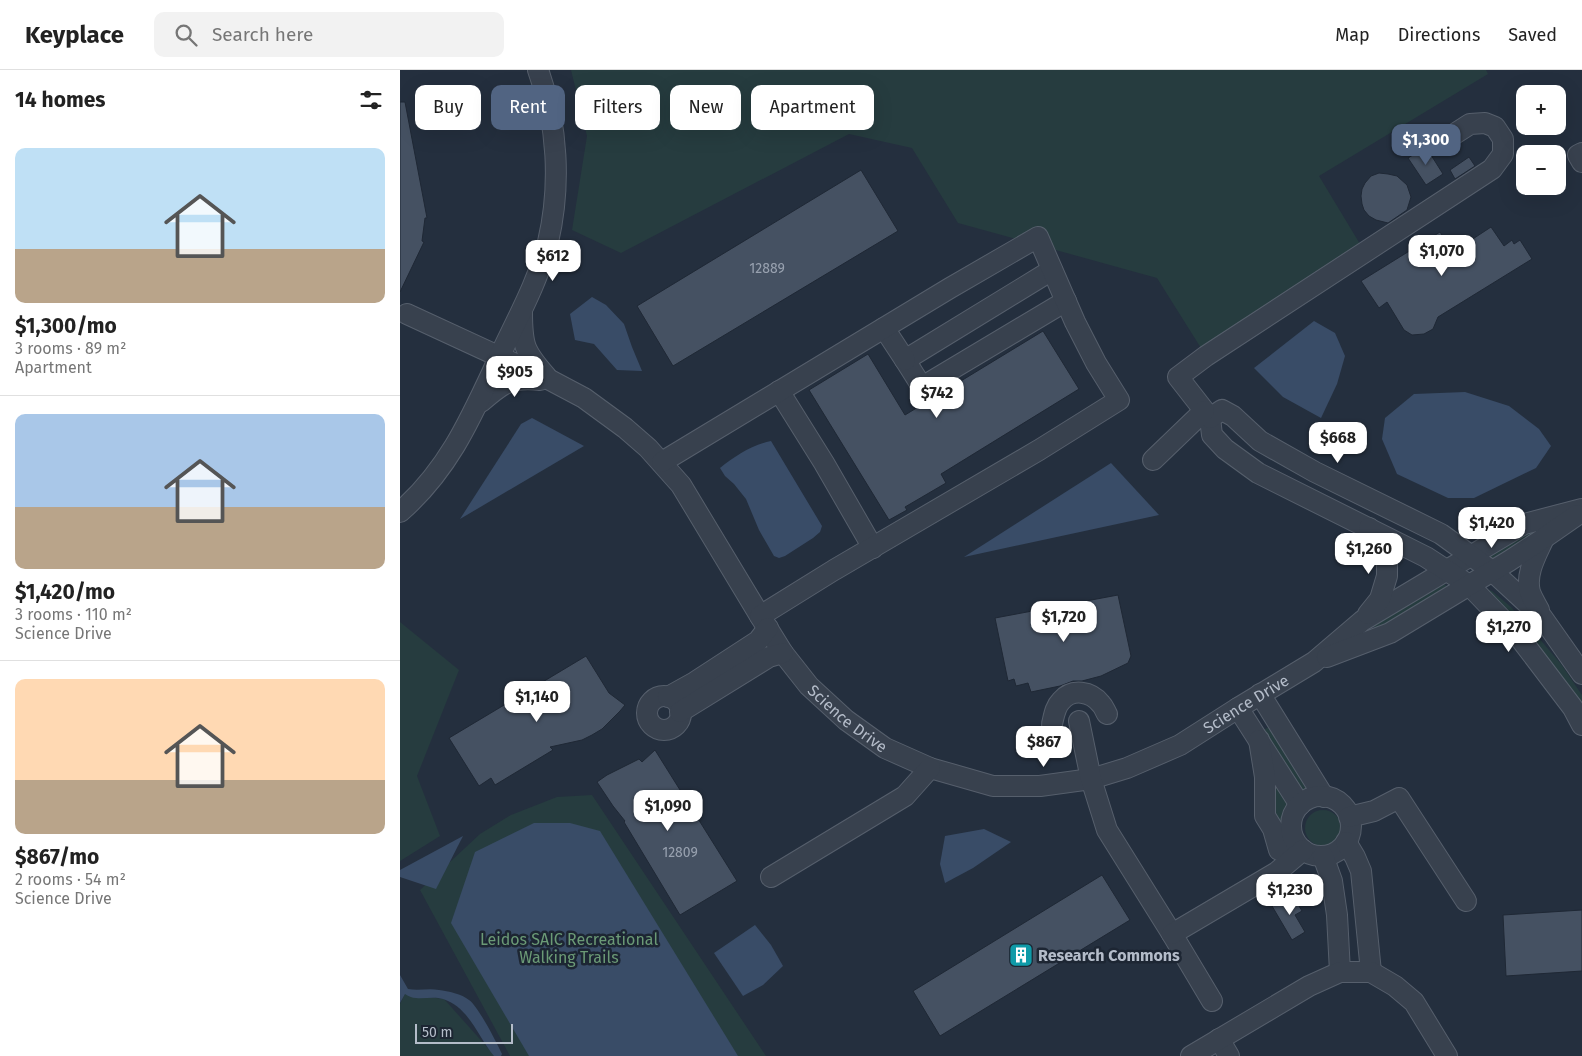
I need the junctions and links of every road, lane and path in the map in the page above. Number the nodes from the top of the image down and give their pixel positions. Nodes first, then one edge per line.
1 (538, 70) edge
2 (1442, 142) dead end
3 (1582, 152) edge
4 (1582, 162) edge
5 (1052, 270) junction
6 (1066, 301) junction
7 (522, 308) junction
8 (406, 314) dead end
9 (884, 328) junction
10 (499, 358) junction
11 (905, 360) junction
12 (550, 380) junction
13 (779, 391) junction
14 (477, 406) junction
15 (1207, 414) junction
16 (1153, 460) dead end
17 (662, 462) junction
18 (1582, 510) edge
19 (400, 512) edge
20 (1369, 528) junction
21 (1544, 538) junction
22 (873, 548) junction
23 (1471, 556) junction
24 (1447, 570) junction
25 (1492, 571) junction
26 (1469, 585) junction
27 (1542, 617) junction
28 (1362, 621) junction
29 (764, 622) junction
30 (784, 653) junction
31 (1314, 662) junction
32 (1582, 674) edge
33 (1260, 694) junction
34 (1238, 708) junction
35 (1107, 714) dead end
36 (1079, 721) dead end
37 (1052, 724) dead end
38 (1582, 725) edge
39 (1258, 740) junction
40 (930, 768) junction
41 (1091, 779) junction
42 (1324, 797) junction
43 (1300, 805) junction
44 (1349, 817) junction
45 (1346, 842) junction
46 (1303, 850) junction
47 (1324, 856) junction
48 (771, 877) dead end
49 (1466, 901) dead end
50 (1172, 934) junction
51 (1340, 972) junction
52 (1371, 972) junction
53 (1212, 1001) dead end
54 (1224, 1048) edge
55 (1191, 1056) edge
56 (1447, 1056) edge

1 - 7 street
2 - 15 street
3 - 4 street
5 - 6 street
5 - 9 street
5 - 11 street
6 - 11 street
6 - 22 street
7 - 10 street
7 - 12 street
8 - 10 street, Science Drive
9 - 11 street
9 - 13 street
10 - 12 street, Science Drive
10 - 14 street
12 - 14 street
12 - 17 street, Science Drive
13 - 17 street
13 - 22 street
14 - 19 street
15 - 16 street
15 - 20 street
15 - 23 street
17 - 29 street, Science Drive
18 - 21 street, Science Drive
18 - 23 street, Science Drive
20 - 24 street
20 - 28 street
21 - 25 street, Science Drive
21 - 27 street
22 - 29 street
23 - 24 street, Science Drive
23 - 25 street
24 - 26 street
24 - 28 street, Science Drive
25 - 26 street, Science Drive
25 - 27 street
26 - 31 street, Science Drive
26 - 38 street
27 - 32 street
28 - 31 street, Science Drive
29 - 30 street, Science Drive
29 - 30 street
30 - 40 street, Science Drive
31 - 33 street, Science Drive
33 - 34 street, Science Drive
33 - 42 street
34 - 39 street
34 - 41 street, Science Drive
35 - 37 street
36 - 41 street
39 - 43 street
39 - 46 street
40 - 41 street, Science Drive
40 - 48 street
41 - 50 street
42 - 43 street
42 - 44 street
43 - 46 street
44 - 45 street
44 - 49 street
45 - 47 street
45 - 52 street
46 - 47 street
46 - 50 street
47 - 51 street
50 - 53 street
51 - 52 street
51 - 54 street
52 - 56 street
54 - 55 street

